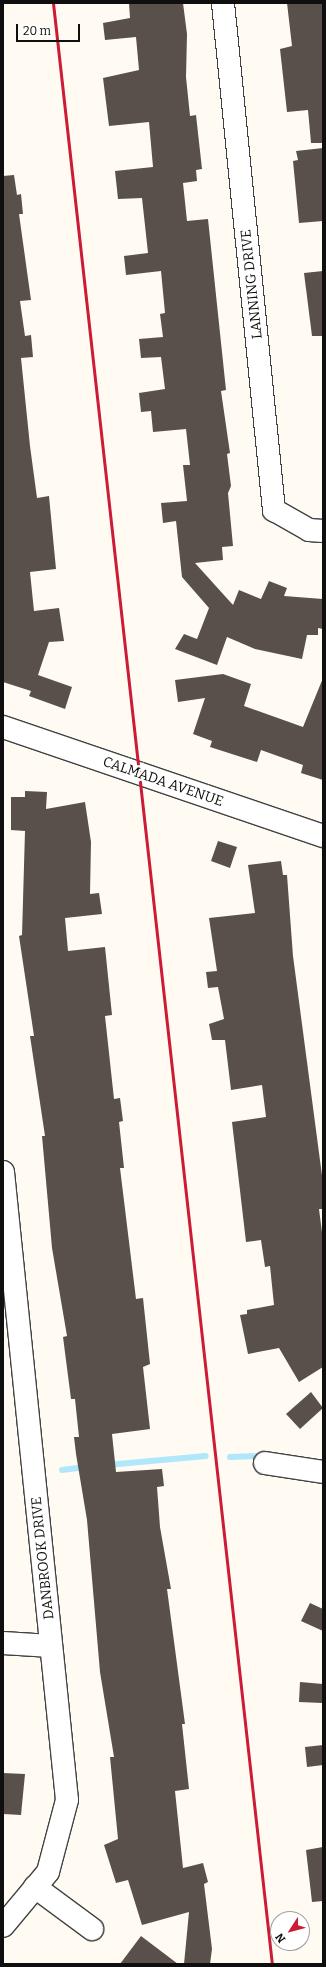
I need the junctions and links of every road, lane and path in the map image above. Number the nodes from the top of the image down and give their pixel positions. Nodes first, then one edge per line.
1 (224, 3) edge
2 (323, 531) edge
3 (3, 727) edge
4 (323, 836) edge
5 (3, 1172) edge
6 (12, 1340) edge
7 (265, 1463) dead end
8 (323, 1472) edge
9 (3, 1643) edge
10 (51, 1646) junction
11 (35, 1888) junction
12 (3, 1926) edge
13 (92, 1929) dead end

1 - 2 street, LANNING DRIVE
3 - 4 street, CALMADA AVENUE
5 - 6 street, DANBROOK DRIVE
6 - 10 street, DANBROOK DRIVE
7 - 8 street
9 - 10 street
10 - 11 street, DANBROOK DRIVE
11 - 12 street, DANBROOK DRIVE
11 - 13 street

